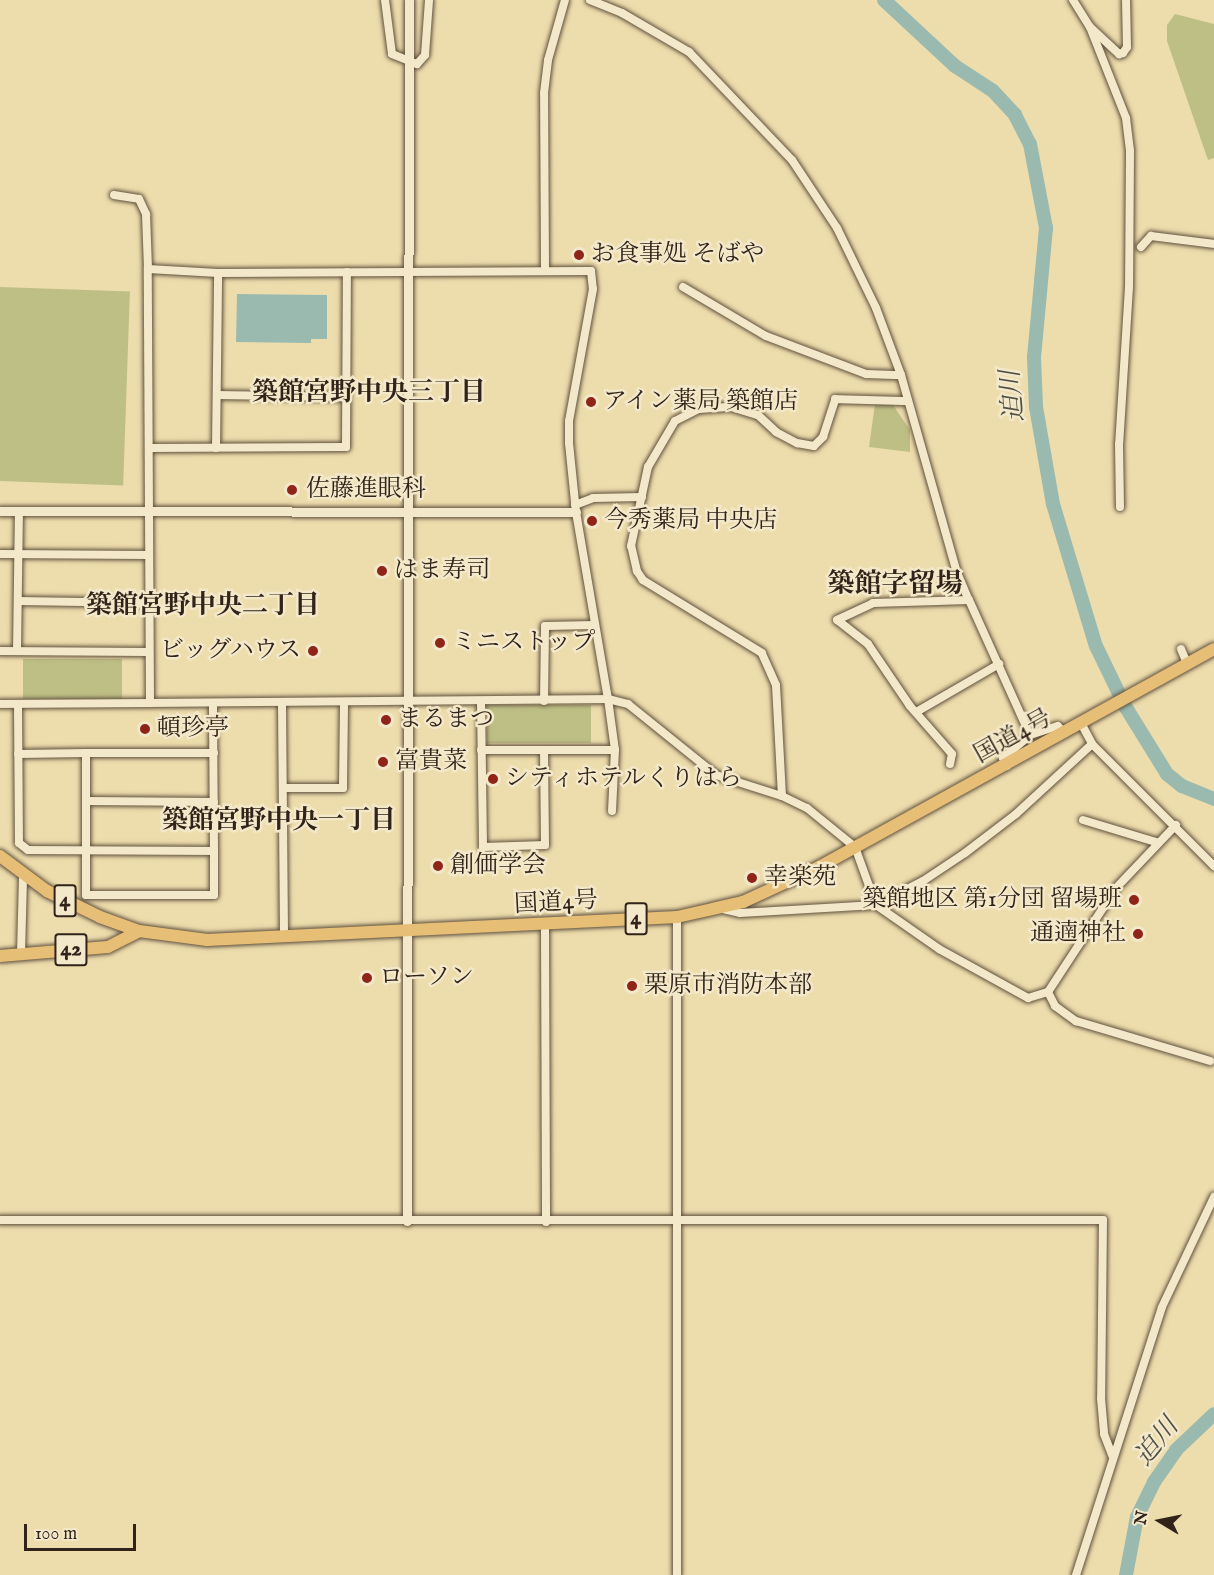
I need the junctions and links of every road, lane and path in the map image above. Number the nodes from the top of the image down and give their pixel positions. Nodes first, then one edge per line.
1 (385, 0) edge
2 (409, 0) edge
3 (429, 0) edge
4 (565, 0) edge
5 (590, 0) edge
6 (1073, 0) edge
7 (1126, 0) edge
8 (1089, 27) junction
9 (408, 63) junction
10 (114, 195) dead end
11 (1214, 244) edge
12 (1141, 247) dead end
13 (148, 269) junction
14 (545, 270) junction
15 (346, 272) junction
16 (218, 273) junction
17 (407, 273) junction
18 (683, 287) dead end
19 (900, 375) junction
20 (217, 395) junction
21 (346, 397) junction
22 (908, 401) junction
23 (149, 448) junction
24 (216, 448) junction
25 (642, 497) junction
26 (1120, 507) dead end
27 (575, 508) junction
28 (150, 510) junction
29 (0, 511) edge
30 (19, 511) junction
31 (408, 512) junction
32 (0, 554) edge
33 (19, 555) junction
34 (149, 555) junction
35 (969, 600) junction
36 (18, 601) junction
37 (148, 603) junction
38 (594, 625) junction
39 (1182, 649) dead end
40 (1214, 649) edge
41 (0, 651) edge
42 (17, 651) junction
43 (148, 652) junction
44 (1187, 663) junction
45 (999, 664) junction
46 (608, 699) junction
47 (544, 701) junction
48 (408, 702) junction
49 (481, 702) junction
50 (150, 703) junction
51 (213, 703) junction
52 (0, 704) edge
53 (18, 704) junction
54 (282, 704) junction
55 (344, 704) junction
56 (918, 711) junction
57 (1084, 722) junction
58 (1064, 733) junction
59 (1030, 735) junction
60 (1092, 744) junction
61 (481, 750) junction
62 (544, 750) junction
63 (615, 750) junction
64 (86, 753) junction
65 (214, 753) junction
66 (18, 754) junction
67 (950, 764) dead end
68 (1007, 766) junction
69 (283, 788) junction
70 (782, 796) junction
71 (86, 801) junction
72 (214, 802) junction
73 (612, 811) dead end
74 (1083, 820) dead end
75 (1176, 825) junction
76 (1159, 843) junction
77 (855, 847) junction
78 (86, 851) junction
79 (214, 851) junction
80 (0, 856) edge
81 (1214, 866) edge
82 (23, 875) junction
83 (876, 904) junction
84 (720, 908) junction
85 (677, 917) junction
86 (545, 925) junction
87 (139, 931) junction
88 (408, 931) junction
89 (284, 938) junction
90 (21, 954) junction
91 (0, 956) edge
92 (1048, 992) junction
93 (1210, 1061) dead end
94 (1214, 1197) edge
95 (0, 1220) edge
96 (678, 1220) junction
97 (407, 1221) junction
98 (546, 1222) junction
99 (1113, 1457) junction
100 (676, 1575) edge
101 (1076, 1575) edge

1 - 9 street
2 - 9 street
3 - 9 street
4 - 14 street
5 - 19 street
6 - 8 street
7 - 8 street
8 - 26 street
9 - 17 street
10 - 13 street
11 - 12 street
13 - 16 street
13 - 23 street
14 - 17 street
14 - 27 street
15 - 16 street
15 - 17 street
15 - 21 street
16 - 20 street
17 - 31 street
18 - 19 street
19 - 22 street
20 - 21 street
20 - 24 street
21 - 24 street
22 - 25 street
22 - 35 street
23 - 24 street
23 - 28 street
25 - 27 street
25 - 70 street
27 - 31 street
27 - 38 street
28 - 30 street
28 - 31 street
28 - 34 street
29 - 30 street
30 - 33 street
31 - 48 street
32 - 33 street
33 - 34 street
33 - 36 street
34 - 37 street
35 - 45 street
35 - 56 street
36 - 37 street
36 - 42 street
37 - 43 street
38 - 46 street
38 - 47 street
39 - 44 street
40 - 44 main road, 国道4号 / 4
41 - 42 street
42 - 43 street
43 - 50 street
44 - 57 main road, 国道4号 / 4
45 - 56 street
45 - 59 street
46 - 47 street
46 - 63 street
46 - 70 street
47 - 49 street
48 - 49 street
48 - 55 street
48 - 88 street
49 - 61 street
50 - 51 street
50 - 53 street
51 - 54 street
51 - 65 street
52 - 53 street
53 - 66 street
54 - 55 street
54 - 69 street
55 - 69 street
56 - 67 street
57 - 58 main road, 国道4号 / 4
57 - 60 street
58 - 59 street
58 - 68 main road, 国道4号 / 4
59 - 68 street
60 - 75 street
60 - 83 street
61 - 62 street
61 - 62 street
62 - 63 street
63 - 73 street
64 - 65 street
64 - 66 street
64 - 71 street
65 - 72 street
66 - 78 street
68 - 77 main road, 国道4号 / 4
69 - 89 street
70 - 77 street
71 - 72 street
71 - 78 street
72 - 79 street
74 - 76 street
75 - 76 street
75 - 81 street
76 - 92 street
77 - 83 street
77 - 84 main road, 国道4号 / 4
78 - 79 street
78 - 79 street
80 - 82 main road, 国道4号 / 4
82 - 87 main road, 国道4号 / 4
82 - 90 street
83 - 84 street
83 - 92 street
84 - 85 main road, 国道4号 / 4
85 - 86 main road, 国道4号 / 4
85 - 96 street
86 - 88 main road, 国道4号 / 4
86 - 98 street
87 - 89 main road, 国道4号 / 4
87 - 90 main road, 42
88 - 89 main road, 国道4号 / 4
88 - 97 street
90 - 91 main road, 42
92 - 93 street
94 - 99 street
95 - 97 street
96 - 98 street
96 - 99 street
96 - 100 street
97 - 98 street
99 - 101 street

